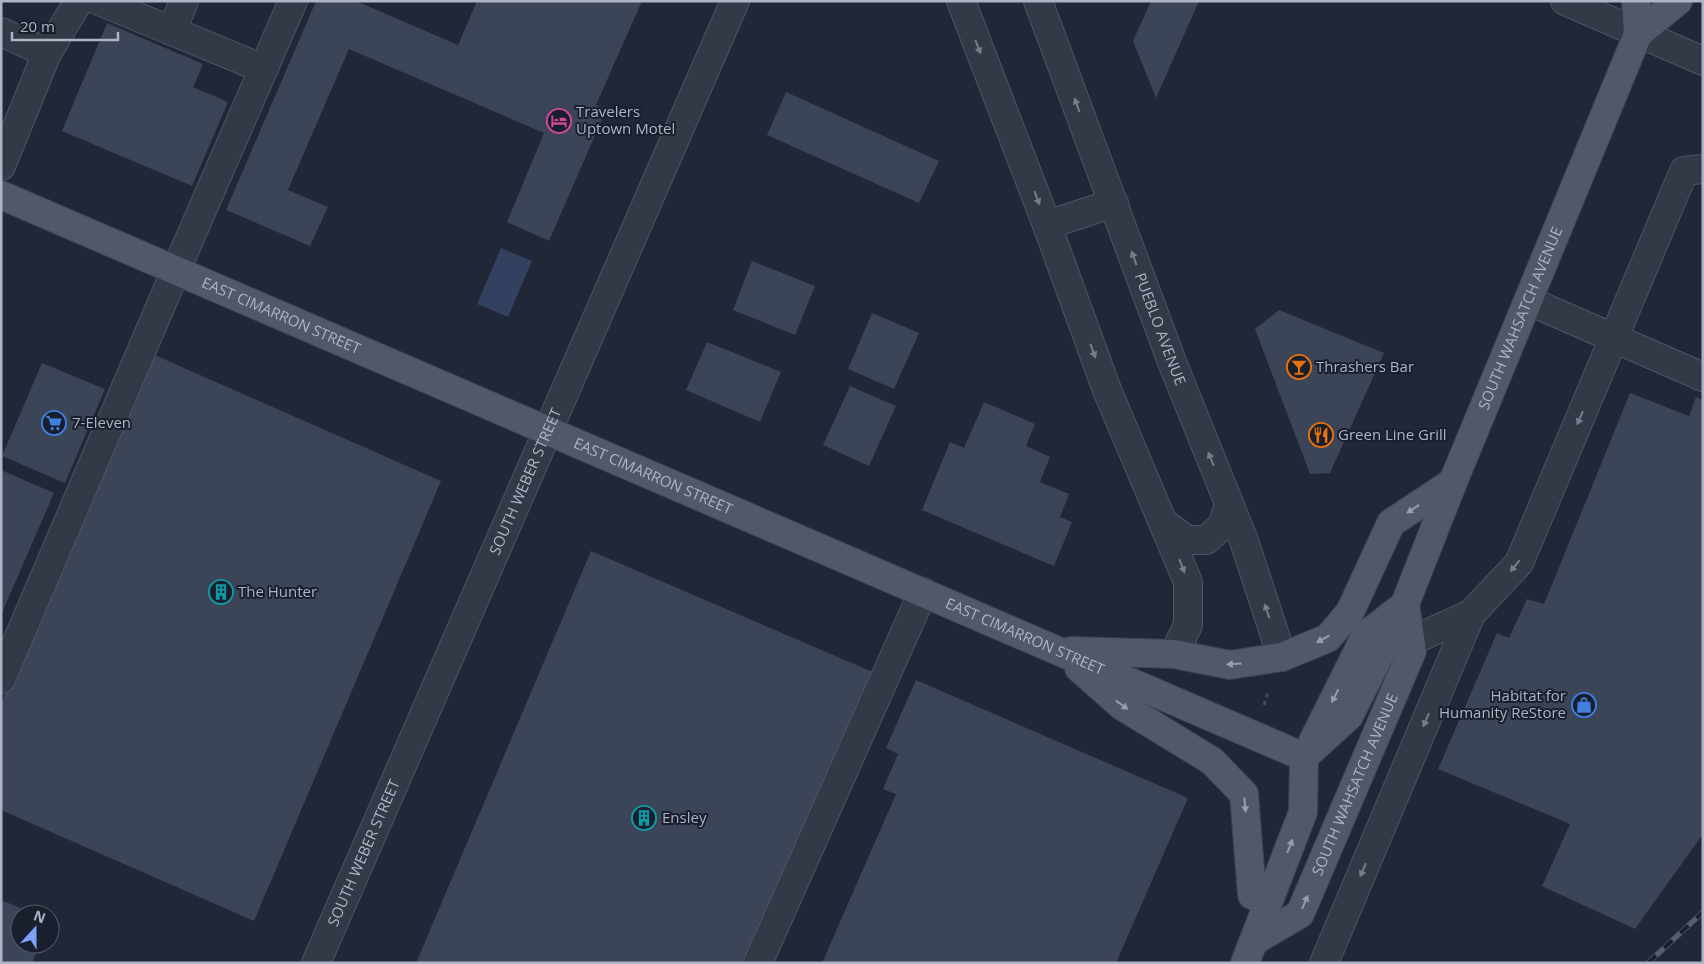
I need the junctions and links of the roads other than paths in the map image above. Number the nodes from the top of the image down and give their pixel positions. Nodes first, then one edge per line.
1 (79, 1) edge
2 (99, 1) edge
3 (184, 1) edge
4 (293, 1) edge
5 (735, 1) edge
6 (961, 1) edge
7 (1038, 1) edge
8 (1565, 1) edge
9 (1636, 1) edge
10 (1678, 1) edge
11 (172, 31) junction
12 (1, 32) edge
13 (1638, 34) junction
14 (47, 53) junction
15 (1703, 61) edge
16 (264, 70) junction
17 (1, 166) edge
18 (1703, 168) edge
19 (1, 196) edge
20 (1114, 203) junction
21 (1047, 225) junction
22 (176, 270) junction
23 (1528, 301) junction
24 (1613, 339) junction
25 (1703, 377) edge
26 (548, 431) junction
27 (1453, 482) junction
28 (1229, 505) junction
29 (1165, 524) junction
30 (923, 592) junction
31 (1405, 604) junction
32 (1472, 614) junction
33 (1411, 641) junction
34 (1059, 651) junction
35 (1174, 654) junction
36 (1282, 657) junction
37 (1, 679) edge
38 (1304, 757) junction
39 (1252, 895) junction
40 (1249, 952) edge
41 (316, 963) edge
42 (758, 963) edge
43 (1324, 963) edge

1 - 14 street
2 - 11 street
3 - 11 street
4 - 16 street
5 - 26 street, SOUTH WEBER STREET
6 -> 21 street
20 -> 7 street, PUEBLO AVENUE
8 - 13 street
9 - 13 main road, SOUTH WAHSATCH AVENUE
10 - 13 main road, SOUTH WAHSATCH AVENUE
11 - 16 street
12 - 14 street
13 - 15 street
13 - 23 main road, SOUTH WAHSATCH AVENUE
14 - 17 street
16 - 22 street
18 - 24 street
19 - 22 main road, EAST CIMARRON STREET
20 - 21 street
28 -> 20 street, PUEBLO AVENUE
21 -> 29 street
22 - 26 main road, EAST CIMARRON STREET
22 - 37 street
23 - 24 street
23 - 27 main road, SOUTH WAHSATCH AVENUE
24 - 25 street
24 -> 32 street
26 - 30 main road, EAST CIMARRON STREET
26 - 41 street, SOUTH WEBER STREET
27 - 31 main road, SOUTH WAHSATCH AVENUE
27 -> 36 main road
28 - 29 street
36 -> 28 street, PUEBLO AVENUE
29 -> 35 street
30 - 34 main road, EAST CIMARRON STREET
30 - 42 street
31 - 33 main road, SOUTH WAHSATCH AVENUE
31 - 38 main road
32 - 33 street
32 -> 43 street
40 -> 33 main road, SOUTH WAHSATCH AVENUE
34 - 35 main road
34 - 38 main road, EAST CIMARRON STREET
34 -> 39 main road
36 -> 35 main road
38 - 39 main road
40 -> 38 main road
39 - 40 main road

